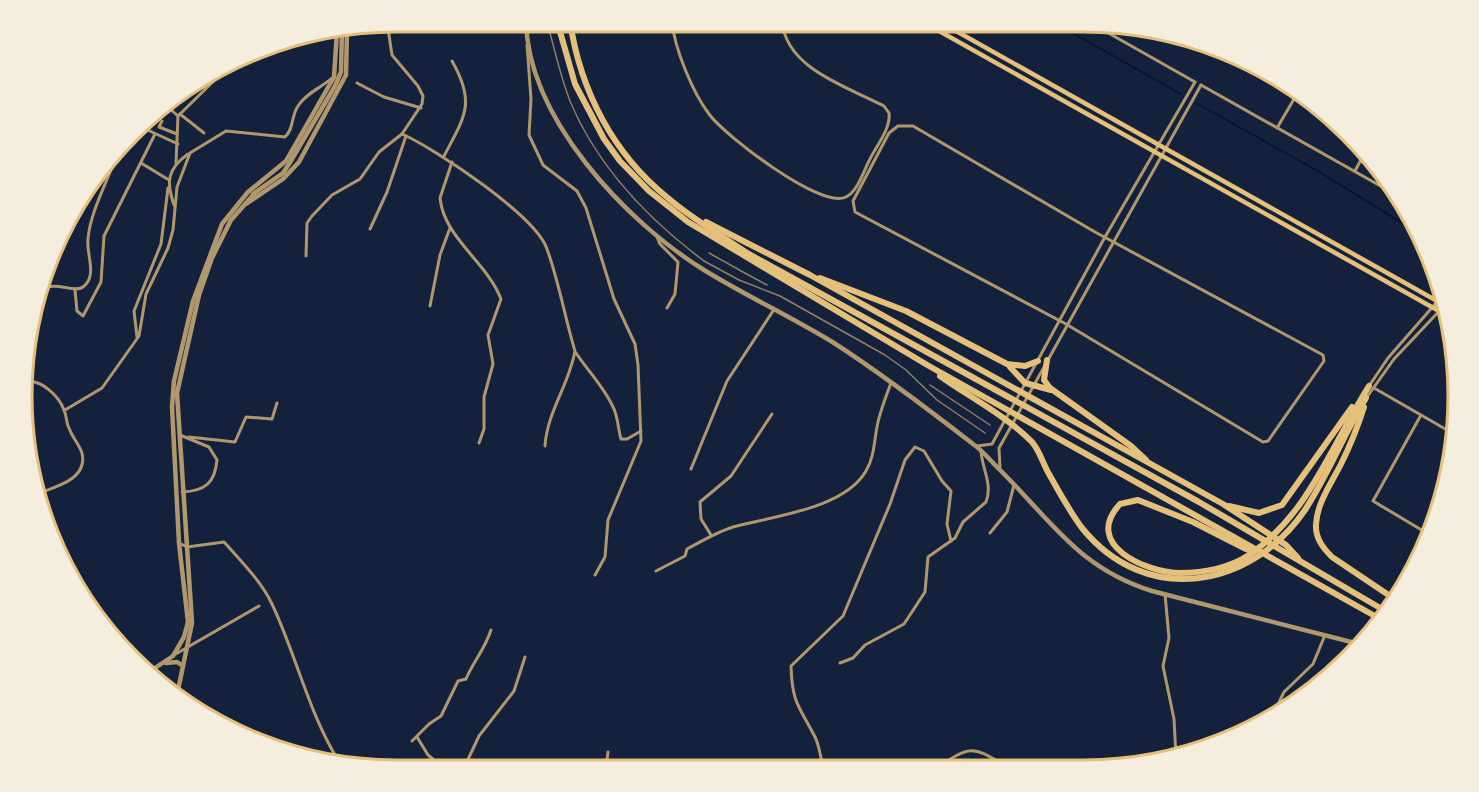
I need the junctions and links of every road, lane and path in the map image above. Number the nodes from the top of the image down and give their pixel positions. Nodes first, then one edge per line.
1 (389, 32) edge
2 (526, 32) edge
3 (560, 32) edge
4 (573, 32) edge
5 (675, 32) edge
6 (785, 32) edge
7 (941, 32) edge
8 (958, 32) edge
9 (1107, 32) edge
10 (347, 35) edge
11 (342, 36) edge
12 (337, 37) edge
13 (527, 45) junction
14 (452, 61) dead end
15 (334, 77) junction
16 (216, 79) edge
17 (1195, 82) junction
18 (357, 83) dead end
19 (1201, 85) junction
20 (1294, 99) edge
21 (421, 108) junction
22 (172, 109) edge
23 (179, 115) junction
24 (162, 121) dead end
25 (1277, 128) junction
26 (147, 130) edge
27 (204, 133) dead end
28 (155, 134) junction
29 (177, 134) junction
30 (404, 135) junction
31 (178, 144) junction
32 (1160, 144) junction
33 (1166, 148) junction
34 (1155, 152) junction
35 (190, 153) junction
36 (1162, 155) junction
37 (444, 156) junction
38 (1361, 160) edge
39 (452, 162) junction
40 (141, 163) junction
41 (176, 163) junction
42 (112, 168) edge
43 (1355, 171) junction
44 (169, 180) junction
45 (1381, 186) edge
46 (168, 188) junction
47 (242, 203) junction
48 (175, 207) junction
49 (699, 220) junction
50 (450, 228) junction
51 (370, 229) dead end
52 (657, 235) junction
53 (1105, 237) junction
54 (1113, 241) junction
55 (306, 256) dead end
56 (810, 275) junction
57 (49, 287) edge
58 (75, 290) junction
59 (1434, 299) edge
60 (1435, 303) edge
61 (430, 306) dead end
62 (1432, 306) junction
63 (667, 308) dead end
64 (1436, 309) edge
65 (773, 311) junction
66 (1437, 312) edge
67 (1059, 320) junction
68 (1066, 324) junction
69 (137, 339) junction
70 (575, 351) junction
71 (913, 356) junction
72 (1047, 360) junction
73 (1038, 361) junction
74 (1007, 364) junction
75 (32, 382) edge
76 (891, 383) junction
77 (1025, 383) junction
78 (1032, 387) junction
79 (1371, 387) junction
80 (1053, 391) junction
81 (1366, 398) junction
82 (277, 403) dead end
83 (64, 410) junction
84 (772, 414) dead end
85 (1421, 415) junction
86 (1446, 429) edge
87 (641, 431) junction
88 (179, 435) junction
89 (189, 437) junction
90 (479, 443) dead end
91 (545, 446) dead end
92 (976, 446) junction
93 (981, 451) junction
94 (1148, 463) junction
95 (691, 469) dead end
96 (1000, 470) junction
97 (1014, 484) junction
98 (44, 491) edge
99 (182, 492) junction
100 (1223, 504) junction
101 (1422, 530) edge
102 (990, 533) dead end
103 (711, 536) junction
104 (1233, 539) junction
105 (951, 541) junction
106 (179, 543) junction
107 (187, 547) junction
108 (1284, 548) junction
109 (656, 571) dead end
110 (596, 575) dead end
111 (1165, 593) junction
112 (1389, 595) edge
113 (259, 606) dead end
114 (1380, 608) edge
115 (1374, 615) edge
116 (491, 630) dead end
117 (1325, 634) junction
118 (1352, 642) edge
119 (187, 649) junction
120 (173, 656) junction
121 (525, 657) dead end
122 (163, 663) junction
123 (840, 663) dead end
124 (183, 666) junction
125 (154, 669) edge
126 (178, 688) edge
127 (1278, 704) edge
128 (417, 737) junction
129 (412, 741) dead end
130 (1176, 748) edge
131 (608, 752) dead end
132 (335, 755) edge
133 (434, 760) edge
134 (468, 760) edge
135 (607, 760) edge
136 (821, 760) edge
137 (949, 760) edge
138 (997, 760) edge

1 - 21 street
2 - 13 street
3 - 71 highway
4 - 49 highway
5 - 6 street
7 - 34 main road
8 - 32 main road
9 - 17 street
10 - 47 street
11 - 47 street
12 - 15 street
13 - 52 street
13 - 87 street
14 - 37 street
15 - 35 street
15 - 47 street
16 - 23 street
17 - 19 street
17 - 32 street
18 - 21 street
19 - 25 street
19 - 33 street
20 - 25 street
21 - 30 street
22 - 23 street
23 - 27 street
23 - 29 street
24 - 29 street
25 - 43 street
26 - 28 street
28 - 31 street
28 - 40 street
29 - 31 street
30 - 37 street
30 - 51 street
30 - 55 street
31 - 41 street
32 - 33 main road
32 - 34 street
33 - 36 street
33 - 59 main road
34 - 36 main road
34 - 53 street
35 - 41 street
35 - 48 street
36 - 54 street
36 - 62 main road
37 - 39 street
38 - 43 street
39 - 50 street
39 - 70 street
40 - 44 street
40 - 58 street
41 - 44 street
42 - 58 street
43 - 45 street
44 - 46 street
46 - 48 street
46 - 69 street
47 - 88 street
47 - 106 street
48 - 69 street
49 - 56 highway
49 - 108 highway
50 - 61 street
50 - 90 street
52 - 63 street
52 - 65 street
53 - 54 street
53 - 67 street
53 - 67 street
54 - 68 street
54 - 68 street
56 - 74 highway
56 - 94 highway
57 - 58 street
60 - 62 street
62 - 64 main road
62 - 79 street
65 - 76 street
65 - 95 street
66 - 79 street
67 - 68 street
67 - 73 street
68 - 72 street
69 - 83 street
70 - 87 street
70 - 91 street
71 - 81 highway
71 - 104 highway
72 - 78 street
72 - 80 highway
73 - 74 highway
73 - 77 street
74 - 77 highway
75 - 83 street
76 - 92 street
76 - 103 street
77 - 78 highway
77 - 92 street
78 - 80 highway
78 - 96 street
79 - 81 street
79 - 85 street
79 - 100 highway
79 - 104 highway
80 - 94 highway
81 - 112 highway
82 - 89 street
83 - 98 street
84 - 103 street
85 - 86 street
85 - 101 street
87 - 110 street
88 - 89 street
88 - 99 street
89 - 99 street
92 - 93 street
93 - 96 street
93 - 105 street
94 - 100 highway
96 - 97 street
97 - 102 street
97 - 111 street
99 - 107 street
100 - 108 highway
103 - 109 street
104 - 115 highway
105 - 123 street
105 - 136 street
106 - 107 street
106 - 120 street
107 - 119 street
107 - 132 street
108 - 114 highway
111 - 117 street
111 - 130 street
113 - 119 street
116 - 128 street
117 - 118 street
117 - 127 street
119 - 120 street
119 - 124 street
120 - 122 street
121 - 134 street
122 - 124 street
122 - 125 street
124 - 126 street
128 - 129 street
128 - 133 street
131 - 135 street
137 - 138 street

